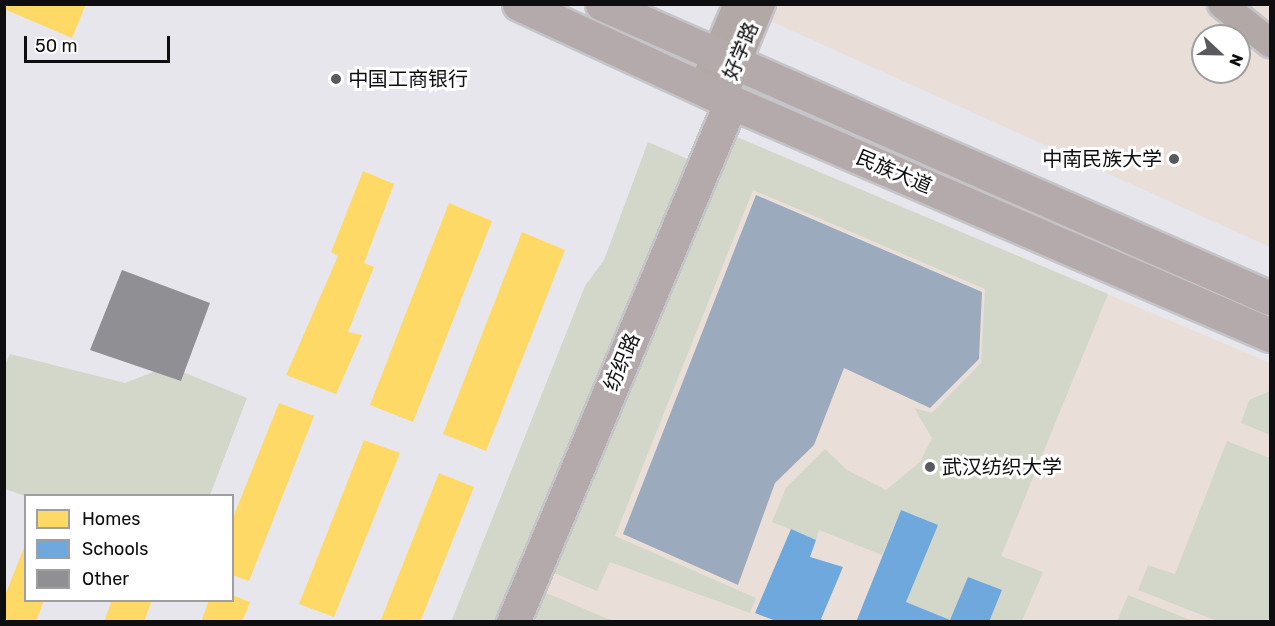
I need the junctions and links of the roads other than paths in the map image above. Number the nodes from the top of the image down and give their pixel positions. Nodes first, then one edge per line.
1 (519, 4) edge
2 (602, 4) edge
3 (738, 4) edge
4 (761, 4) edge
5 (1222, 4) edge
6 (1270, 43) edge
7 (726, 60) junction
8 (718, 97) junction
9 (1270, 298) edge
10 (1270, 335) edge
11 (513, 621) edge

1 - 8 main road, 民族大道
2 - 7 main road, 民族大道
3 - 7 street, 好学路
4 - 7 street, 好学路
5 - 6 street
7 - 8 street, 好学路
7 - 9 main road, 民族大道
8 - 10 main road, 民族大道
8 - 11 main road, 纺织路

